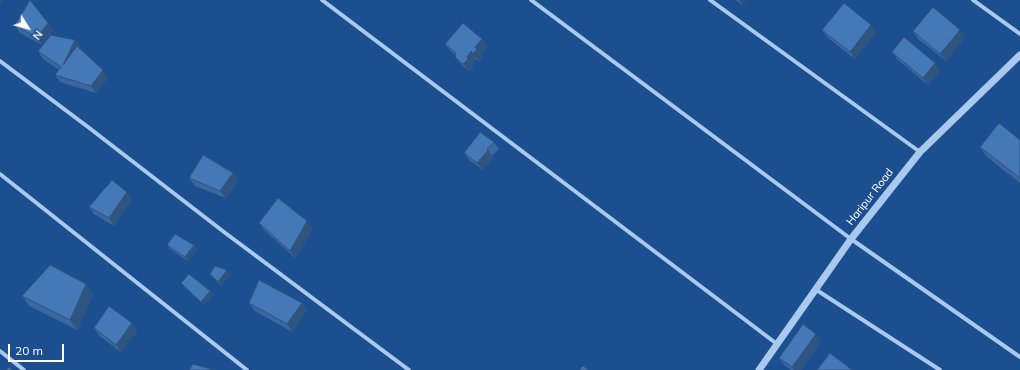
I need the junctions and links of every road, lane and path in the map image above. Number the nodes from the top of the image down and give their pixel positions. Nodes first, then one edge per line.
1 (322, 0) edge
2 (531, 0) edge
3 (710, 0) edge
4 (973, 0) edge
5 (1020, 34) edge
6 (1020, 55) edge
7 (0, 61) edge
8 (920, 152) junction
9 (0, 174) edge
10 (851, 239) junction
11 (815, 289) junction
12 (777, 344) junction
13 (0, 351) edge
14 (1020, 357) edge
15 (24, 370) edge
16 (247, 370) edge
17 (408, 370) edge
18 (759, 370) edge
19 (940, 370) edge

1 - 12 street
2 - 10 street
3 - 8 street
4 - 5 street
6 - 8 street, Haripur Road
7 - 17 street
8 - 10 street, Haripur Road
9 - 16 street
10 - 11 street, Haripur Road
10 - 14 street
11 - 12 street, Haripur Road
11 - 19 street
12 - 18 street, Haripur Road
13 - 15 street

